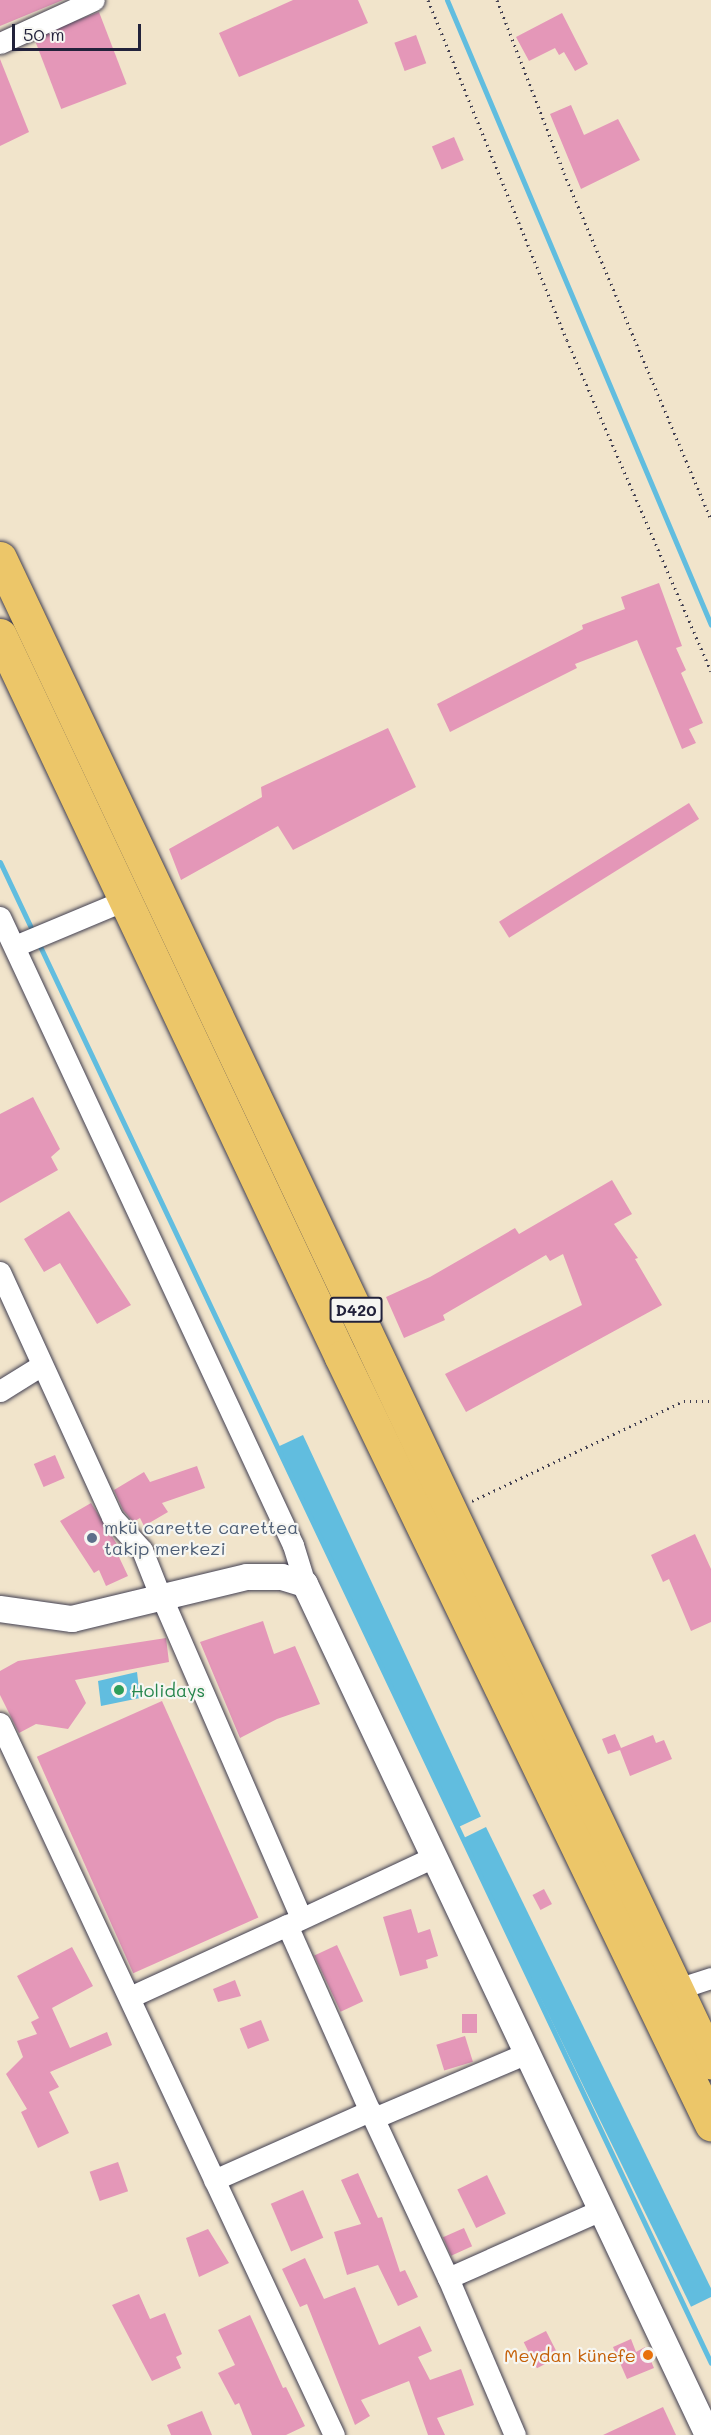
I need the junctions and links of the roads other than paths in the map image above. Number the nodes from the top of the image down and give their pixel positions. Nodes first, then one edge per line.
1 (94, 0) edge
2 (0, 43) edge
3 (0, 558) edge
4 (0, 635) edge
5 (125, 900) junction
6 (0, 917) edge
7 (15, 946) junction
8 (0, 1272) edge
9 (42, 1365) junction
10 (0, 1391) edge
11 (305, 1584) junction
12 (162, 1598) junction
13 (0, 1609) edge
14 (0, 1723) edge
15 (434, 1857) junction
16 (294, 1922) junction
17 (711, 1978) edge
18 (677, 1989) junction
19 (130, 1996) junction
20 (527, 2053) junction
21 (711, 2062) edge
22 (372, 2115) junction
23 (711, 2124) edge
24 (214, 2180) junction
25 (601, 2210) junction
26 (448, 2278) junction
27 (334, 2435) edge
28 (515, 2435) edge
29 (708, 2435) edge

1 - 2 street
3 - 18 main road, D420
4 - 5 main road, D420
5 - 7 street
5 - 23 main road, D420
6 - 7 street
7 - 11 street
8 - 9 street
9 - 10 street
9 - 12 street
11 - 12 street
11 - 15 street
12 - 13 street
12 - 16 street
14 - 19 street
15 - 16 street
15 - 20 street
16 - 19 street
16 - 22 street
17 - 18 street
18 - 21 main road, D420
19 - 24 street
20 - 22 street
20 - 25 street
22 - 24 street
22 - 26 street
24 - 27 street
25 - 26 street
25 - 29 street
26 - 28 street

